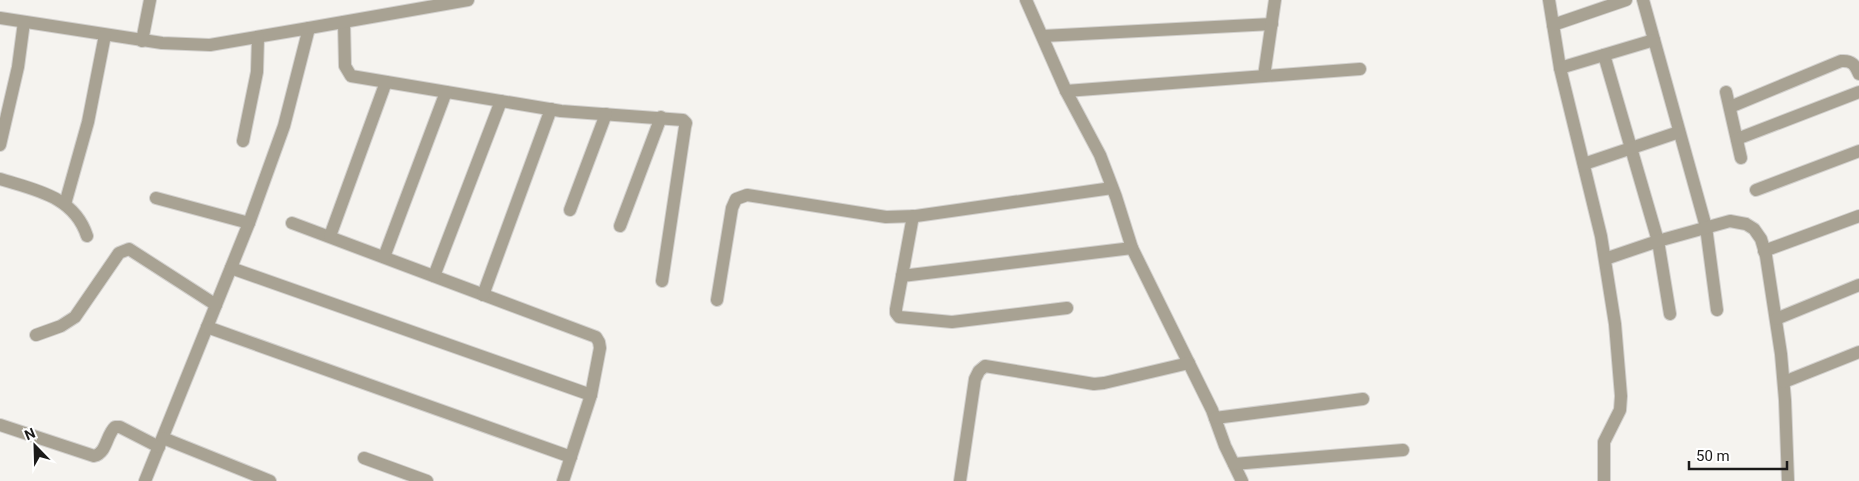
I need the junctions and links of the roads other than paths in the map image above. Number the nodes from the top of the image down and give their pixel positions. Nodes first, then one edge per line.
1 (150, 0) edge
2 (468, 0) edge
3 (1026, 0) edge
4 (1275, 0) edge
5 (1549, 0) edge
6 (1626, 0) edge
7 (1643, 0) edge
8 (1598, 5) edge
9 (0, 18) edge
10 (24, 22) junction
11 (344, 22) junction
12 (1272, 24) junction
13 (1553, 25) junction
14 (309, 28) junction
15 (105, 35) junction
16 (1043, 36) junction
17 (258, 37) junction
18 (142, 40) junction
19 (1654, 40) junction
20 (1604, 55) junction
21 (1560, 68) junction
22 (1360, 69) dead end
23 (1859, 74) edge
24 (1264, 76) junction
25 (386, 82) junction
26 (1066, 91) junction
27 (446, 92) junction
28 (1726, 92) dead end
29 (1859, 92) edge
30 (501, 101) junction
31 (1730, 107) junction
32 (551, 109) junction
33 (606, 114) junction
34 (661, 117) junction
35 (1678, 132) junction
36 (1737, 139) junction
37 (243, 141) dead end
38 (0, 145) edge
39 (1631, 148) junction
40 (1859, 151) edge
41 (1741, 158) dead end
42 (1584, 164) junction
43 (0, 180) edge
44 (1112, 188) junction
45 (1756, 190) dead end
46 (156, 198) dead end
47 (65, 204) junction
48 (570, 210) dead end
49 (913, 216) junction
50 (1859, 216) edge
51 (249, 223) junction
52 (292, 223) dead end
53 (620, 226) dead end
54 (1706, 227) junction
55 (87, 236) dead end
56 (330, 236) junction
57 (1658, 241) junction
58 (1132, 248) junction
59 (1764, 251) junction
60 (384, 257) junction
61 (1605, 259) junction
62 (231, 268) junction
63 (434, 276) junction
64 (902, 276) junction
65 (662, 281) dead end
66 (1859, 284) edge
67 (483, 295) junction
68 (717, 300) dead end
69 (216, 304) junction
70 (1067, 308) dead end
71 (1717, 310) dead end
72 (1670, 314) dead end
73 (1776, 319) junction
74 (207, 327) junction
75 (36, 335) dead end
76 (1859, 352) edge
77 (1189, 363) junction
78 (1784, 382) junction
79 (591, 395) junction
80 (1363, 399) dead end
81 (1215, 418) junction
82 (0, 425) edge
83 (161, 442) junction
84 (1403, 450) dead end
85 (571, 457) junction
86 (364, 458) dead end
87 (1234, 464) junction
88 (148, 480) edge
89 (270, 481) edge
90 (427, 481) edge
91 (563, 481) edge
92 (960, 481) edge
93 (1242, 481) edge
94 (1604, 481) edge
95 (1788, 481) edge

1 - 18 street
2 - 11 street
3 - 16 street
4 - 12 street
5 - 13 street
6 - 8 street
7 - 19 street
8 - 13 street
9 - 10 street
10 - 15 street
10 - 38 street
11 - 14 street
11 - 25 street
12 - 16 street
12 - 24 street
13 - 21 street
14 - 17 street
14 - 51 street
15 - 18 street
15 - 47 street
16 - 26 street
17 - 18 street
17 - 37 street
19 - 20 street
19 - 35 street
20 - 21 street
20 - 39 street
21 - 42 street
22 - 24 street
23 - 31 street
24 - 26 street
25 - 27 street
25 - 56 street
26 - 44 street
27 - 30 street
27 - 60 street
28 - 31 street
29 - 36 street
30 - 32 street
30 - 63 street
31 - 36 street
32 - 33 street
32 - 67 street
33 - 34 street
33 - 48 street
34 - 53 street
34 - 65 street
35 - 39 street
35 - 54 street
36 - 41 street
39 - 42 street
39 - 57 street
40 - 45 street
42 - 61 street
43 - 47 street
44 - 49 street
44 - 58 street
46 - 51 street
47 - 55 street
49 - 64 street
49 - 68 street
50 - 59 street
51 - 62 street
52 - 56 street
54 - 57 street
54 - 59 street
54 - 71 street
56 - 60 street
57 - 61 street
57 - 72 street
58 - 64 street
58 - 77 street
59 - 73 street
60 - 63 street
61 - 94 street
62 - 69 street
62 - 79 street
63 - 67 street
64 - 70 street
66 - 73 street
67 - 79 street
69 - 74 street
69 - 75 street
73 - 78 street
74 - 83 street
74 - 85 street
76 - 78 street
77 - 81 street
77 - 92 street
78 - 95 street
79 - 85 street
80 - 81 street
81 - 87 street
82 - 83 street
83 - 88 street
83 - 89 street
84 - 87 street
85 - 91 street
86 - 90 street
87 - 93 street

